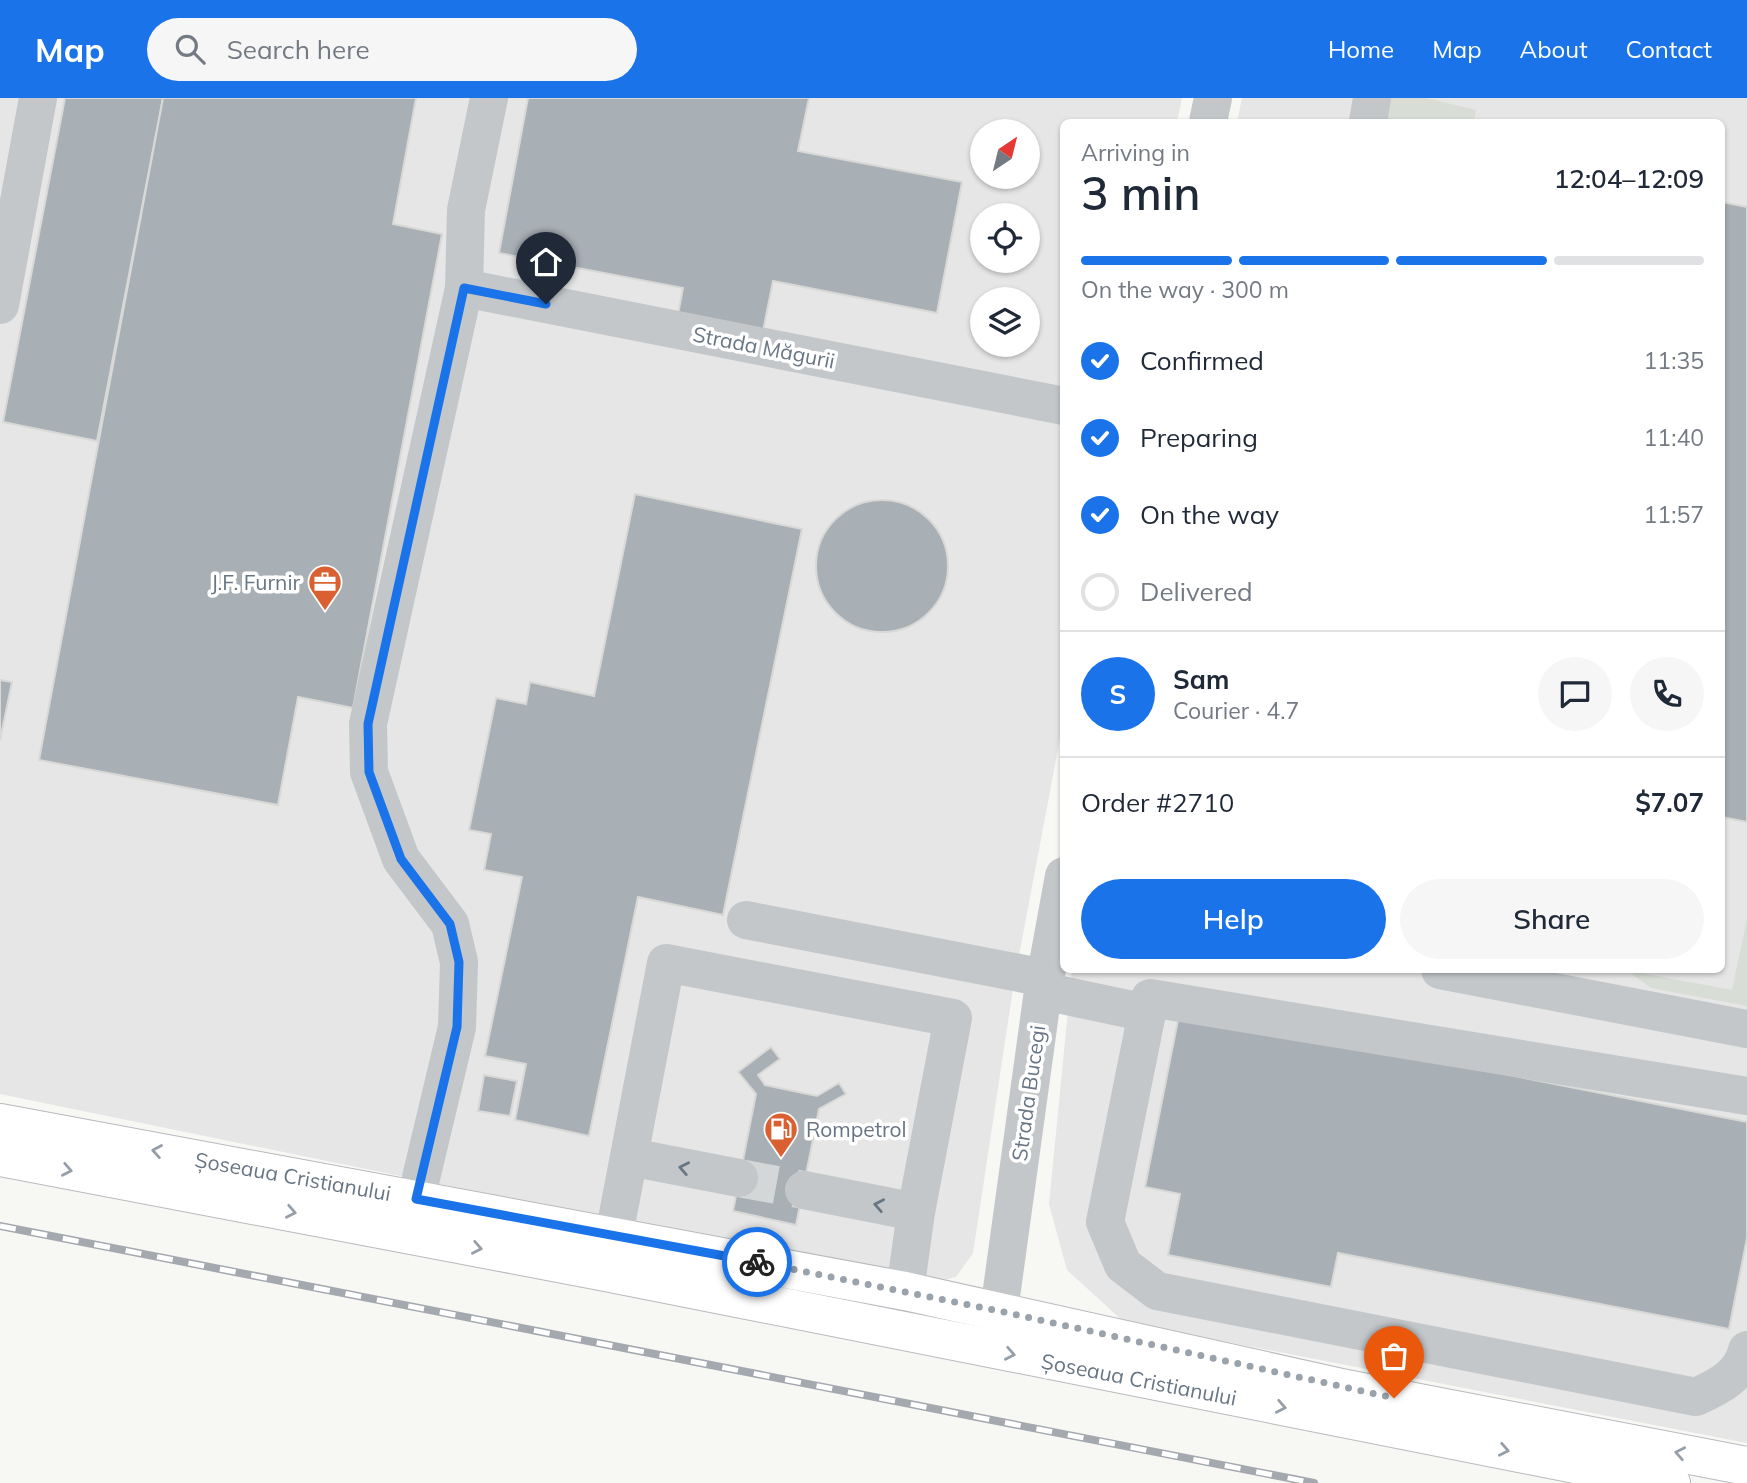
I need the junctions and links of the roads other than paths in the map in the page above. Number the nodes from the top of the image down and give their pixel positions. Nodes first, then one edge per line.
1 (38, 98) edge
2 (489, 98) edge
3 (1213, 98) edge
4 (1372, 98) edge
5 (1209, 119) edge
6 (1368, 119) edge
7 (464, 288) junction
8 (0, 305) edge
9 (1060, 405) edge
10 (1060, 898) edge
11 (746, 920) dead end
12 (1456, 973) edge
13 (1044, 984) junction
14 (1147, 1013) junction
15 (1747, 1029) edge
16 (1747, 1096) edge
17 (0, 1123) edge
18 (0, 1157) edge
19 (630, 1157) junction
20 (739, 1178) tunnel mouth
21 (803, 1190) tunnel mouth
22 (416, 1199) junction
23 (916, 1212) junction
24 (614, 1234) junction
25 (606, 1272) junction
26 (905, 1291) junction
27 (999, 1311) junction
28 (1747, 1350) edge
29 (1747, 1466) edge
30 (1671, 1483) edge

1 - 8 street
2 - 7 street
3 - 5 street
4 - 6 street
7 - 9 street, Strada Măgurii
7 - 22 street
10 - 13 street, Strada Bucegi
11 - 13 street
12 - 15 street
13 - 14 street
13 - 27 street, Strada Bucegi
14 - 16 street
14 - 28 street
22 -> 17 main road, Șoseaua Cristianului
18 -> 25 main road, Șoseaua Cristianului
20 -> 19 street
19 - 23 street
19 - 24 street
23 -> 21 street
22 - 24 main road, Șoseaua Cristianului
23 - 26 street
24 - 26 main road, Șoseaua Cristianului
25 - 27 main road, Șoseaua Cristianului
25 -> 30 main road, Șoseaua Cristianului
26 - 27 main road, Șoseaua Cristianului
29 -> 27 main road, Șoseaua Cristianului

